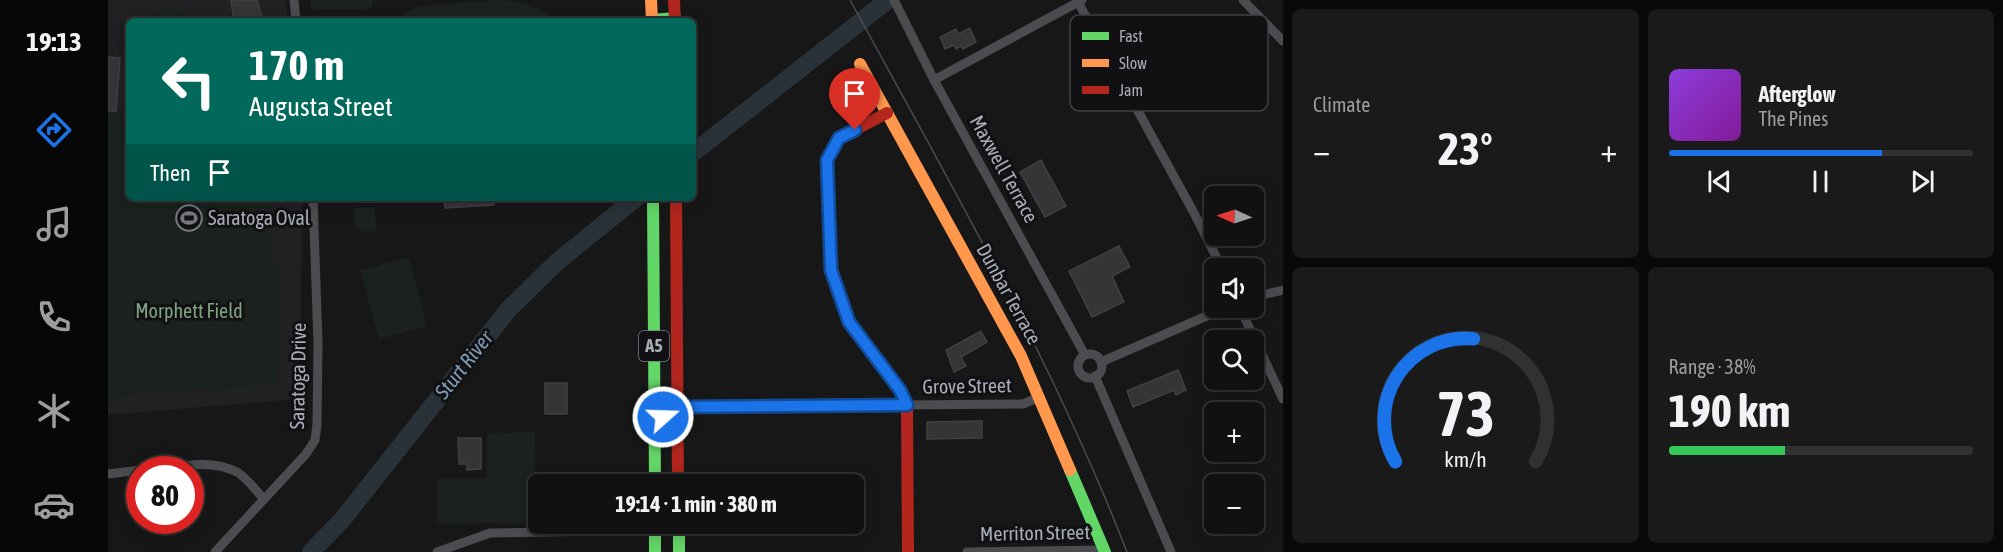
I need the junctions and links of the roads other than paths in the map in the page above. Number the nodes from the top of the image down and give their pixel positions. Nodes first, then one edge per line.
1 (294, 0) edge
2 (651, 0) edge
3 (674, 0) edge
4 (1243, 0) edge
5 (1080, 1) edge
6 (896, 4) edge
7 (1088, 15) edge
8 (1258, 15) edge
9 (296, 18) edge
10 (652, 18) edge
11 (675, 18) edge
12 (1268, 26) edge
13 (1283, 41) edge
14 (860, 64) dead end
15 (934, 80) junction
16 (1139, 111) edge
17 (886, 113) junction
18 (313, 201) edge
19 (676, 201) edge
20 (653, 203) edge
21 (1217, 258) edge
22 (1283, 290) edge
23 (1264, 295) edge
24 (1204, 317) edge
25 (1245, 318) edge
26 (1085, 355) junction
27 (1101, 362) junction
28 (1095, 376) junction
29 (678, 384) junction
30 (655, 397) junction
31 (1040, 397) junction
32 (1283, 399) edge
33 (907, 405) junction
34 (678, 407) junction
35 (204, 464) edge
36 (655, 465) junction
37 (126, 472) edge
38 (108, 474) edge
39 (655, 474) edge
40 (678, 474) edge
41 (264, 499) junction
42 (528, 532) edge
43 (655, 534) edge
44 (679, 534) edge
45 (1105, 551) edge
46 (215, 552) edge
47 (438, 552) edge
48 (655, 552) edge
49 (679, 552) edge
50 (908, 552) edge
51 (967, 552) edge
52 (1171, 552) edge

1 - 9 street
2 - 10 main road
3 - 11 main road
4 - 8 street
5 - 7 street
5 - 15 street
6 - 15 street, Maxwell Terrace
12 - 13 street
14 - 17 main road, Dunbar Terrace
15 - 26 street, Maxwell Terrace
16 - 21 street
17 - 31 main road, Dunbar Terrace
17 - 33 main road
18 - 41 street, Saratoga Drive
19 - 29 main road, A5
20 - 30 main road, A5
22 - 23 street
24 - 27 street
25 - 32 street
26 - 27 street
26 - 28 street
27 - 28 street
28 - 52 street
29 - 30 main road
29 - 34 main road, A5
30 - 36 main road, A5
31 - 33 street, Grove Street
31 - 45 main road, Dunbar Terrace
33 - 34 street, Grove Street
33 - 50 main road
34 - 36 main road
34 - 40 main road, A5
35 - 41 street
36 - 39 main road, A5
37 - 38 street
41 - 46 street, Saratoga Drive
42 - 47 street
43 - 48 main road
44 - 49 main road
45 - 51 street, Merriton Street

